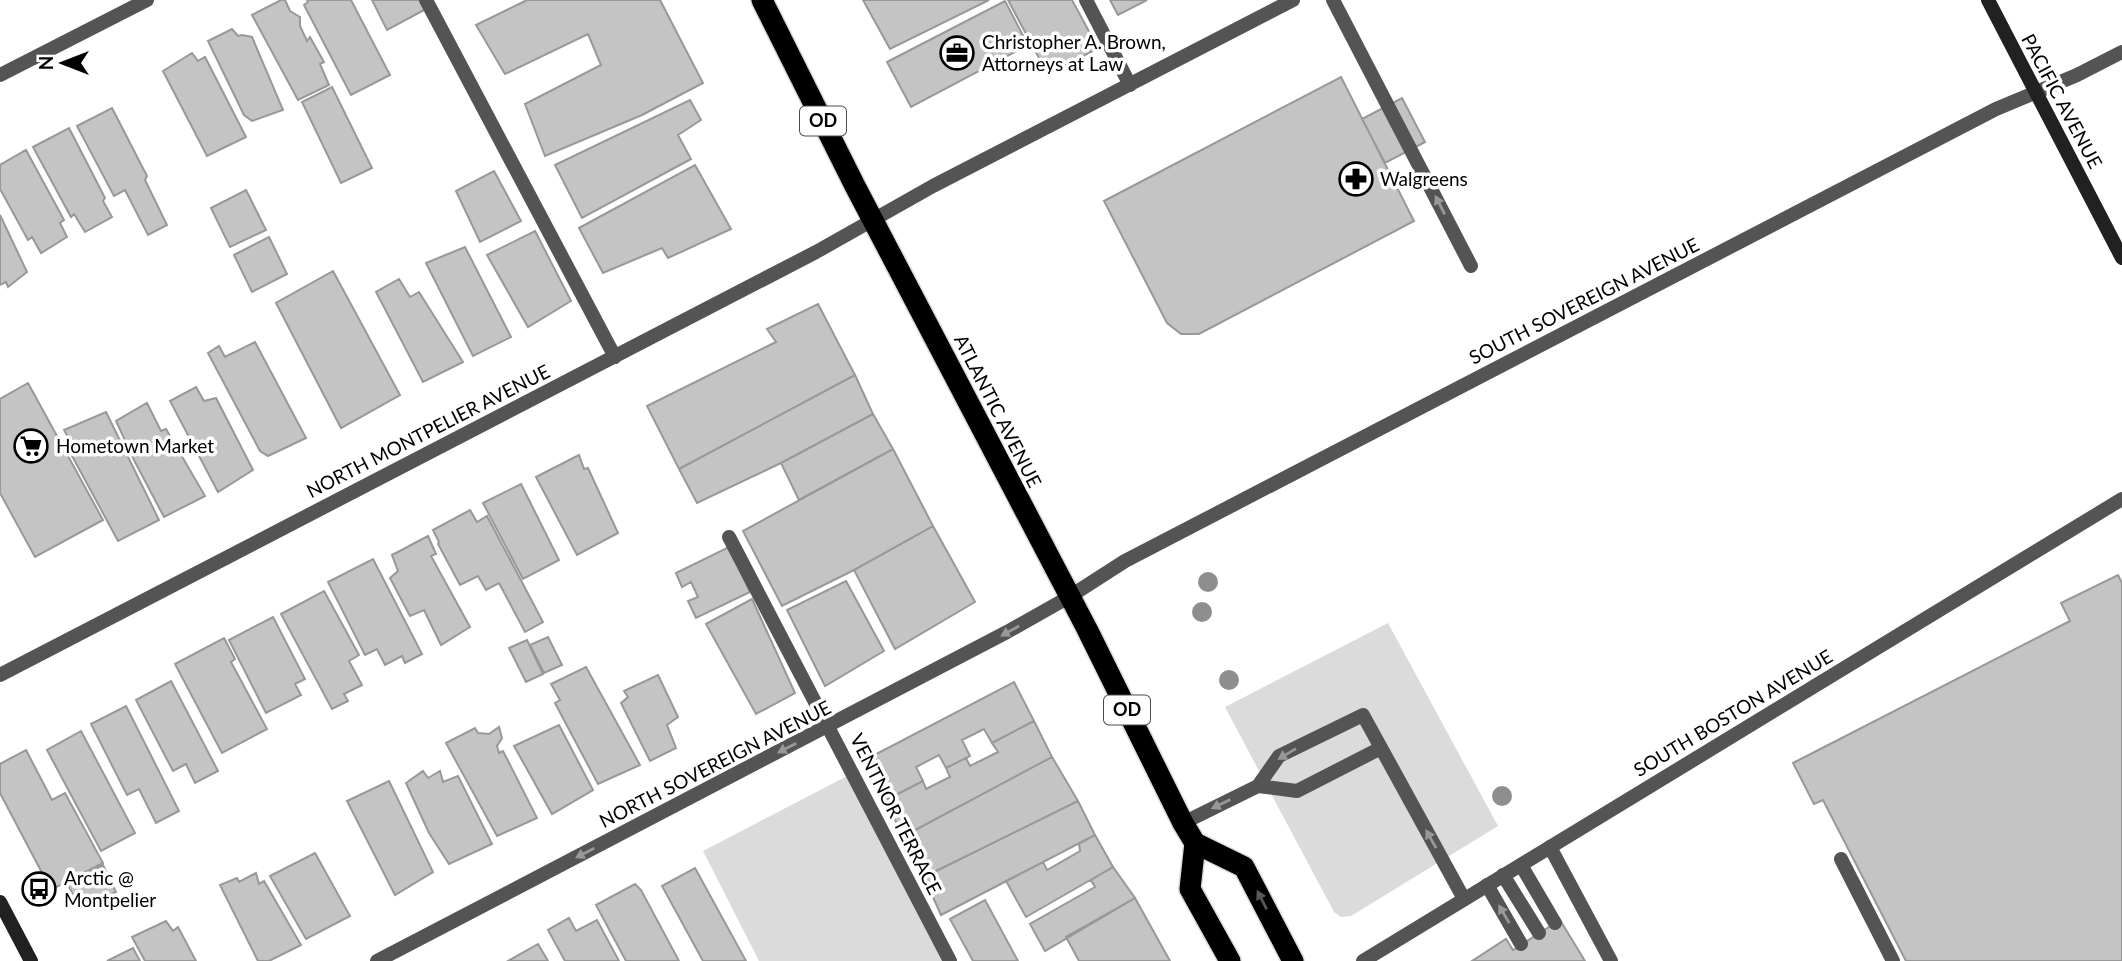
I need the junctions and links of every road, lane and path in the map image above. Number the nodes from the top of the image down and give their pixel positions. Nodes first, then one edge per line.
1 (147, 0) edge
2 (426, 0) edge
3 (762, 0) edge
4 (1086, 0) edge
5 (1293, 0) edge
6 (1333, 0) edge
7 (1987, 0) edge
8 (2122, 51) edge
9 (0, 75) edge
10 (1130, 85) junction
11 (2036, 93) junction
12 (873, 221) junction
13 (2122, 258) edge
14 (1471, 266) dead end
15 (615, 357) junction
16 (2122, 499) edge
17 (729, 537) dead end
18 (1069, 597) junction
19 (0, 675) edge
20 (829, 727) junction
21 (1381, 748) junction
22 (1258, 786) junction
23 (1183, 822) junction
24 (1195, 843) junction
25 (1550, 847) junction
26 (1841, 859) dead end
27 (1521, 864) junction
28 (1503, 875) junction
29 (1487, 885) junction
30 (1464, 899) junction
31 (0, 902) edge
32 (1555, 923) dead end
33 (1539, 933) dead end
34 (1521, 944) dead end
35 (31, 961) edge
36 (377, 961) edge
37 (950, 961) edge
38 (1230, 961) edge
39 (1293, 961) edge
40 (1363, 961) edge
41 (1611, 961) edge
42 (1893, 961) edge

1 - 9 street
2 - 15 street
3 - 12 highway, ATLANTIC AVENUE / OD
4 - 10 street
5 - 10 street, NORTH MONTPELIER AVENUE
14 -> 6 street
7 - 11 street, PACIFIC AVENUE
8 - 11 street, SOUTH SOVEREIGN AVENUE
10 - 12 street, NORTH MONTPELIER AVENUE
11 - 13 street, PACIFIC AVENUE
11 - 18 street, SOUTH SOVEREIGN AVENUE
12 - 15 street, NORTH MONTPELIER AVENUE
12 - 18 highway, ATLANTIC AVENUE / OD
15 - 19 street, NORTH MONTPELIER AVENUE
16 - 25 street, SOUTH BOSTON AVENUE
17 - 20 street, VENTNOR TERRACE
18 -> 20 street, NORTH SOVEREIGN AVENUE
18 - 23 highway, ATLANTIC AVENUE / OD
20 -> 36 street, NORTH SOVEREIGN AVENUE
20 - 37 street, VENTNOR TERRACE
21 - 22 street
21 -> 22 street
30 -> 21 street
22 -> 23 street
23 - 24 highway, ATLANTIC AVENUE / OD
24 - 38 highway
39 -> 24 highway
25 - 27 street, SOUTH BOSTON AVENUE
25 - 41 street
26 - 42 street
27 - 28 street, SOUTH BOSTON AVENUE
27 - 32 street
28 - 29 street, SOUTH BOSTON AVENUE
28 - 33 street
29 - 30 street, SOUTH BOSTON AVENUE
34 -> 29 street
30 - 40 street, SOUTH BOSTON AVENUE
31 - 35 street

